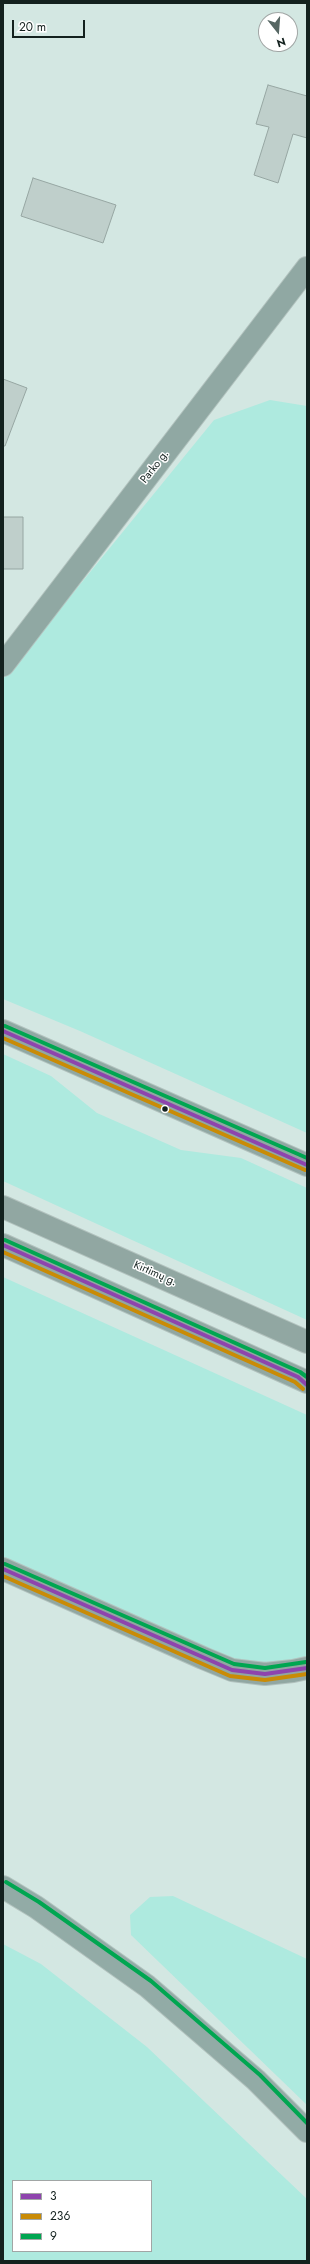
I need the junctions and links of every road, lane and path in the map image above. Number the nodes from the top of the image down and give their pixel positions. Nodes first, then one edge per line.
1 (307, 268) edge
2 (3, 665) edge
3 (3, 1031) edge
4 (307, 1165) edge
5 (3, 1206) edge
6 (3, 1245) edge
7 (307, 1342) edge
8 (304, 1381) edge
9 (3, 1569) edge
10 (307, 1668) edge
11 (3, 1887) edge
12 (307, 2131) edge

1 - 2 street, Parko g.
3 - 4 street
5 - 7 highway, Kirtimų g.
6 - 8 highway
9 - 10 highway
11 - 12 main road

